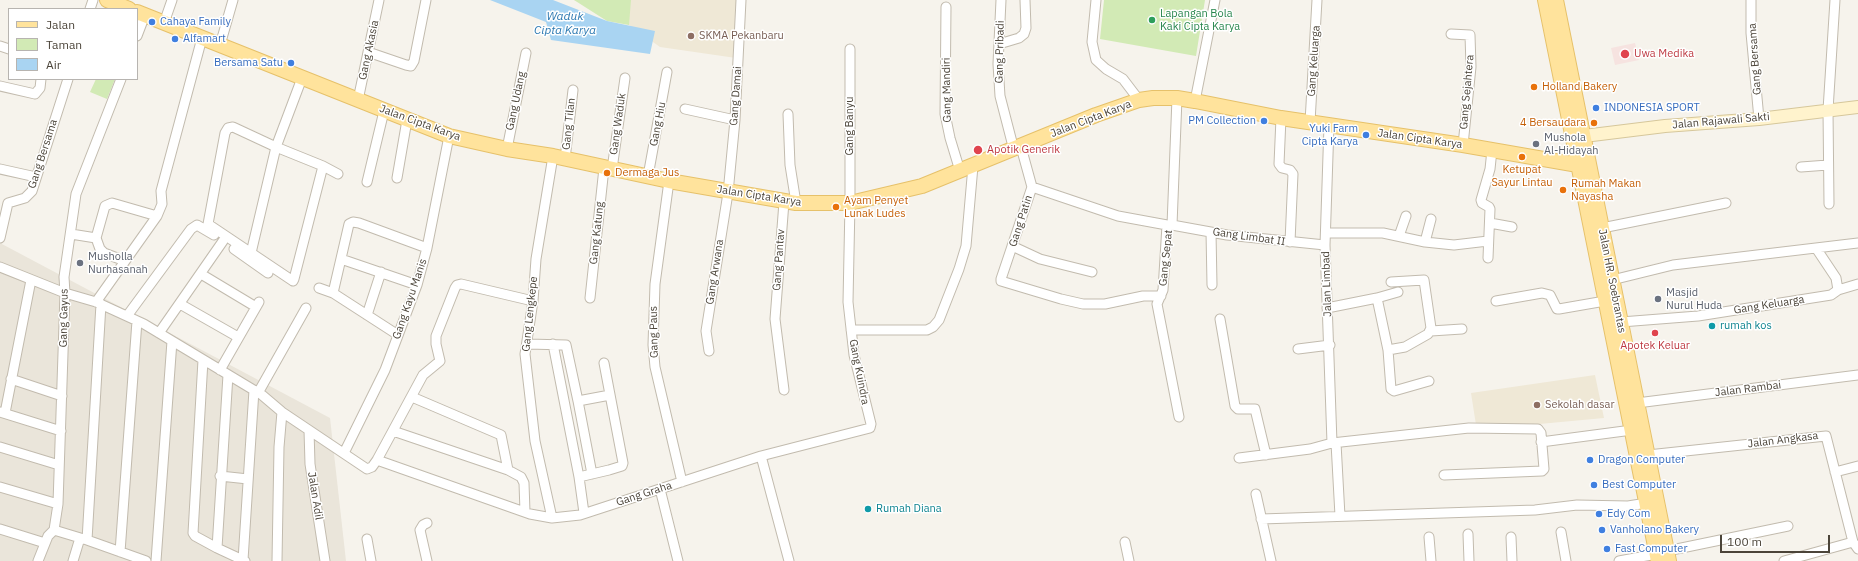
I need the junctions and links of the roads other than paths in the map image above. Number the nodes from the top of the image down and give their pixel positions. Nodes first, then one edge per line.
1 (107, 0) edge
2 (172, 0) edge
3 (233, 0) edge
4 (379, 0) edge
5 (426, 0) edge
6 (741, 0) edge
7 (1001, 0) edge
8 (1025, 0) edge
9 (1096, 0) edge
10 (1215, 0) edge
11 (1317, 0) edge
12 (1545, 0) edge
13 (1556, 0) edge
14 (1751, 0) edge
15 (1834, 0) edge
16 (946, 6) dead end
17 (127, 8) edge
18 (141, 14) edge
19 (164, 23) junction
20 (138, 30) edge
21 (1451, 34) dead end
22 (202, 38) junction
23 (999, 44) junction
24 (220, 45) junction
25 (850, 49) dead end
26 (368, 52) junction
27 (526, 53) dead end
28 (667, 72) dead end
29 (302, 78) junction
30 (624, 78) dead end
31 (42, 80) edge
32 (68, 80) edge
33 (121, 80) edge
34 (0, 86) edge
35 (573, 90) dead end
36 (1177, 98) junction
37 (358, 100) junction
38 (1139, 100) junction
39 (1195, 101) junction
40 (1858, 107) edge
41 (685, 109) dead end
42 (384, 110) junction
43 (1828, 110) junction
44 (788, 114) dead end
45 (1281, 118) junction
46 (1759, 119) junction
47 (407, 120) junction
48 (735, 120) junction
49 (1310, 122) junction
50 (1329, 125) junction
51 (449, 136) junction
52 (1584, 136) junction
53 (1463, 145) junction
54 (276, 147) junction
55 (1018, 148) junction
56 (506, 149) junction
57 (1492, 150) junction
58 (559, 157) junction
59 (1578, 165) junction
60 (1828, 165) junction
61 (323, 166) junction
62 (973, 166) junction
63 (1802, 167) dead end
64 (608, 168) junction
65 (0, 169) edge
66 (960, 171) junction
67 (338, 174) dead end
68 (648, 176) junction
69 (36, 177) junction
70 (397, 178) dead end
71 (669, 181) junction
72 (367, 182) dead end
73 (1032, 187) junction
74 (728, 193) junction
75 (790, 203) junction
76 (850, 203) junction
77 (1726, 203) dead end
78 (1829, 204) dead end
79 (157, 216) junction
80 (1406, 216) dead end
81 (1431, 219) dead end
82 (1490, 223) junction
83 (1170, 225) junction
84 (1512, 227) dead end
85 (1602, 228) junction
86 (1211, 232) junction
87 (1326, 233) junction
88 (71, 234) junction
89 (1399, 236) junction
90 (0, 238) edge
91 (96, 238) junction
92 (223, 241) junction
93 (1488, 241) junction
94 (1290, 242) junction
95 (1425, 242) junction
96 (1858, 243) edge
97 (1325, 245) junction
98 (1012, 246) junction
99 (427, 248) junction
100 (1816, 248) junction
101 (251, 253) junction
102 (1488, 258) dead end
103 (340, 259) junction
104 (125, 261) junction
105 (0, 267) edge
106 (381, 272) junction
107 (1092, 272) dead end
108 (268, 273) dead end
109 (201, 274) junction
110 (31, 280) junction
111 (1391, 282) dead end
112 (1858, 284) edge
113 (417, 285) junction
114 (1212, 285) dead end
115 (319, 288) dead end
116 (1838, 290) junction
117 (1398, 292) dead end
118 (1609, 292) junction
119 (333, 293) junction
120 (65, 294) junction
121 (1161, 296) junction
122 (590, 298) dead end
123 (1376, 298) junction
124 (1496, 300) dead end
125 (533, 301) junction
126 (99, 303) junction
127 (180, 304) junction
128 (306, 308) dead end
129 (1327, 308) junction
130 (367, 315) junction
131 (127, 316) junction
132 (1220, 320) dead end
133 (137, 321) junction
134 (1621, 322) junction
135 (1462, 329) dead end
136 (851, 330) junction
137 (1430, 331) junction
138 (159, 334) junction
139 (398, 335) junction
140 (238, 337) junction
141 (172, 341) junction
142 (528, 344) junction
143 (553, 344) junction
144 (1330, 345) junction
145 (1298, 349) dead end
146 (1388, 350) junction
147 (709, 351) dead end
148 (203, 360) junction
149 (604, 363) dead end
150 (224, 373) junction
151 (1858, 375) edge
152 (12, 379) junction
153 (1429, 382) dead end
154 (784, 390) dead end
155 (256, 391) junction
156 (610, 395) junction
157 (62, 396) junction
158 (412, 397) junction
159 (578, 401) junction
160 (1637, 403) junction
161 (2, 412) edge
162 (282, 412) junction
163 (1179, 417) dead end
164 (309, 430) junction
165 (1632, 430) junction
166 (61, 431) junction
167 (394, 431) junction
168 (1541, 442) junction
169 (1334, 443) junction
170 (0, 447) edge
171 (344, 453) junction
172 (1266, 455) junction
173 (1648, 455) junction
174 (761, 456) junction
175 (1238, 458) dead end
176 (378, 460) junction
177 (59, 465) junction
178 (1858, 466) edge
179 (508, 470) junction
180 (1835, 472) junction
181 (592, 474) junction
182 (1444, 475) dead end
183 (220, 476) junction
184 (579, 477) junction
185 (248, 479) junction
186 (682, 482) junction
187 (0, 487) edge
188 (660, 489) junction
189 (1256, 494) dead end
190 (1647, 503) junction
191 (58, 504) junction
192 (525, 512) junction
193 (584, 513) junction
194 (1340, 516) junction
195 (552, 518) junction
196 (1262, 519) junction
197 (427, 523) dead end
198 (1788, 526) dead end
199 (0, 529) edge
200 (54, 530) junction
201 (1561, 532) dead end
202 (1468, 534) dead end
203 (1429, 537) dead end
204 (1511, 537) dead end
205 (84, 539) junction
206 (367, 539) dead end
207 (1125, 542) dead end
208 (45, 543) junction
209 (1856, 546) edge
210 (217, 548) junction
211 (120, 552) junction
212 (1663, 557) edge
213 (244, 560) edge
214 (38, 561) edge
215 (73, 561) edge
216 (146, 561) edge
217 (156, 561) edge
218 (277, 561) edge
219 (325, 561) edge
220 (370, 561) edge
221 (427, 561) edge
222 (678, 561) edge
223 (789, 561) edge
224 (1129, 561) edge
225 (1271, 561) edge
226 (1431, 561) edge
227 (1469, 561) edge
228 (1512, 561) edge
229 (1566, 561) edge
230 (1619, 561) edge
231 (1784, 561) edge

1 - 17 main road
2 - 19 street
3 - 24 street
4 - 26 street, Gang Akasia
5 - 26 street
6 - 48 street, Gang Damai
7 - 23 street, Gang Pribadi
8 - 23 street
9 - 38 street
10 - 39 street
11 - 49 street, Gang Keluarga
12 - 59 main road, Jalan HR. Soebrantas
13 - 52 main road, Jalan HR. Soebrantas
14 - 46 street, Gang Bersama
15 - 43 street
16 - 66 street, Gang Mandiri
18 - 19 main road, Jalan Cipta Karya
18 - 20 street
19 - 22 main road, Jalan Cipta Karya
21 - 53 street, Gang Sejahtera
22 - 24 main road, Jalan Cipta Karya
22 - 79 street
23 - 55 street, Gang Pribadi
24 - 29 main road, Jalan Cipta Karya
25 - 76 street, Gang Banyu
26 - 37 street, Gang Akasia
27 - 56 street, Gang Udang
28 - 68 street, Gang Hiu
29 - 37 main road, Jalan Cipta Karya
29 - 54 street
30 - 64 street, Gang Waduk
31 - 34 street
32 - 69 street, Gang Bersama
33 - 88 street, Gang Gayus
35 - 58 street, Gang Tilan
36 - 38 main road, Jalan Cipta Karya
36 - 39 main road, Jalan Cipta Karya
36 - 83 street, Gang Sepat
37 - 42 main road, Jalan Cipta Karya
38 - 55 main road, Jalan Cipta Karya
39 - 45 main road, Jalan Cipta Karya
40 - 43 street, Jalan Rajawali Sakti
41 - 48 street
42 - 47 main road, Jalan Cipta Karya
42 - 72 street
43 - 46 street, Jalan Rajawali Sakti
43 - 60 street
44 - 75 street, Gang Pantav
45 - 49 main road, Jalan Cipta Karya
45 - 94 street
46 - 52 street, Jalan Rajawali Sakti
47 - 51 main road, Jalan Cipta Karya
47 - 70 street
48 - 74 street, Gang Damai
49 - 50 main road, Jalan Cipta Karya
50 - 53 main road, Jalan Cipta Karya
50 - 87 street, Jalan Limbad
51 - 56 main road, Jalan Cipta Karya
51 - 99 street, Gang Kayu Manis
52 - 85 main road, Jalan HR. Soebrantas
53 - 57 main road, Jalan Cipta Karya
54 - 61 street
54 - 101 street
54 - 101 street
55 - 62 main road, Jalan Cipta Karya
55 - 73 street, Gang Patin
56 - 58 main road, Jalan Cipta Karya
57 - 59 main road, Jalan Cipta Karya
57 - 82 street
58 - 64 main road, Jalan Cipta Karya
58 - 125 street, Gang Lengkepe
59 - 118 main road, Jalan HR. Soebrantas
60 - 63 street
60 - 78 street
61 - 67 street
61 - 101 street
62 - 66 main road, Jalan Cipta Karya
62 - 136 street
64 - 68 main road, Jalan Cipta Karya
64 - 122 street, Gang Katung
65 - 69 street
66 - 76 main road, Jalan Cipta Karya
68 - 71 main road, Jalan Cipta Karya
69 - 90 street, Gang Bersama
71 - 74 main road, Jalan Cipta Karya
71 - 186 street, Gang Paus
73 - 83 street, Gang Limbat II
73 - 98 street, Gang Patin
74 - 75 main road, Jalan Cipta Karya
74 - 147 street, Gang Arwana
75 - 76 main road, Jalan Cipta Karya
75 - 154 street, Gang Pantav
76 - 136 street, Gang Kuindra
77 - 85 street
79 - 91 street
79 - 104 street
80 - 89 street
81 - 95 street
82 - 84 street
82 - 93 street
83 - 86 street, Gang Limbat II
83 - 121 street, Gang Sepat
85 - 118 main road, Jalan HR. Soebrantas
86 - 94 street, Gang Limbat II
86 - 114 street
87 - 89 street
87 - 97 street, Jalan Limbad
88 - 91 street
88 - 120 street, Gang Gayus
89 - 95 street
91 - 104 street
92 - 108 street
92 - 109 street
92 - 131 street
93 - 95 street
93 - 102 street
94 - 97 street, Gang Limbat II
96 - 100 street
97 - 129 street, Jalan Limbad
98 - 107 street
98 - 121 street, Gang Patin
99 - 103 street
99 - 113 street, Gang Kayu Manis
100 - 116 street
100 - 118 street
103 - 106 street
103 - 119 street
104 - 126 street
105 - 110 street
106 - 113 street
106 - 130 street
109 - 127 street
109 - 140 street
110 - 120 street
110 - 152 street
111 - 137 street
112 - 116 street, Gang Keluarga
113 - 139 street, Gang Kayu Manis
115 - 119 street
116 - 134 street, Gang Keluarga
117 - 123 street
118 - 124 street
118 - 134 main road, Jalan HR. Soebrantas
118 - 165 main road, Jalan HR. Soebrantas
119 - 130 street
120 - 126 street
120 - 157 street, Gang Gayus
121 - 163 street, Gang Sepat
123 - 129 street
123 - 146 street
125 - 142 street, Gang Lengkepe
125 - 158 street
126 - 131 street
126 - 205 street
127 - 138 street
127 - 140 street
128 - 155 street
129 - 144 street, Jalan Limbad
130 - 139 street
131 - 133 street
132 - 172 street
133 - 138 street
133 - 211 street
134 - 160 main road, Jalan HR. Soebrantas
135 - 137 street
136 - 174 street, Gang Kuindra
137 - 146 street
138 - 141 street
139 - 171 street, Gang Kayu Manis
140 - 150 street
141 - 148 street
141 - 217 street
142 - 143 street
142 - 195 street, Gang Lengkepe
143 - 159 street
143 - 184 street
144 - 145 street
144 - 169 street, Jalan Limbad
146 - 153 street
148 - 150 street
148 - 210 street
149 - 156 street
150 - 155 street
150 - 183 street
151 - 160 street, Jalan Rambai
152 - 157 street
152 - 161 street
155 - 162 street
155 - 185 street
156 - 159 street
156 - 181 street
157 - 166 street, Gang Gayus
158 - 167 street
158 - 179 street
159 - 181 street
160 - 173 main road, Jalan HR. Soebrantas
161 - 166 street
162 - 164 street
162 - 218 street
164 - 171 street
164 - 219 street, Jalan Adil
165 - 168 street
165 - 190 main road, Jalan HR. Soebrantas
166 - 177 street, Gang Gayus
167 - 176 street
167 - 179 street
168 - 169 street
168 - 182 street
169 - 172 street
169 - 194 street, Jalan Limbad
170 - 177 street
171 - 176 street
172 - 175 street
173 - 180 street, Jalan Angkasa
173 - 212 main road, Jalan HR. Soebrantas
174 - 186 street, Gang Graha
174 - 223 street
176 - 192 street, Gang Graha
177 - 191 street, Gang Gayus
178 - 180 street
179 - 192 street
180 - 209 street, Jalan Angkasa
181 - 184 street
183 - 185 street
183 - 210 street
184 - 193 street
185 - 213 street
186 - 188 street, Gang Graha
187 - 191 street
188 - 193 street, Gang Graha
188 - 222 street
189 - 196 street
190 - 194 street
190 - 212 main road, Jalan HR. Soebrantas
191 - 200 street, Gang Gayus
192 - 195 street, Gang Graha
193 - 195 street, Gang Graha
194 - 196 street
196 - 225 street
197 - 221 street
198 - 212 street
199 - 208 street
200 - 205 street
200 - 208 street, Gang Gayus
201 - 229 street
202 - 227 street
203 - 226 street
204 - 228 street
205 - 211 street
205 - 215 street
206 - 220 street
207 - 224 street
208 - 214 street, Gang Gayus
209 - 231 street
210 - 213 street
211 - 216 street
212 - 230 street

